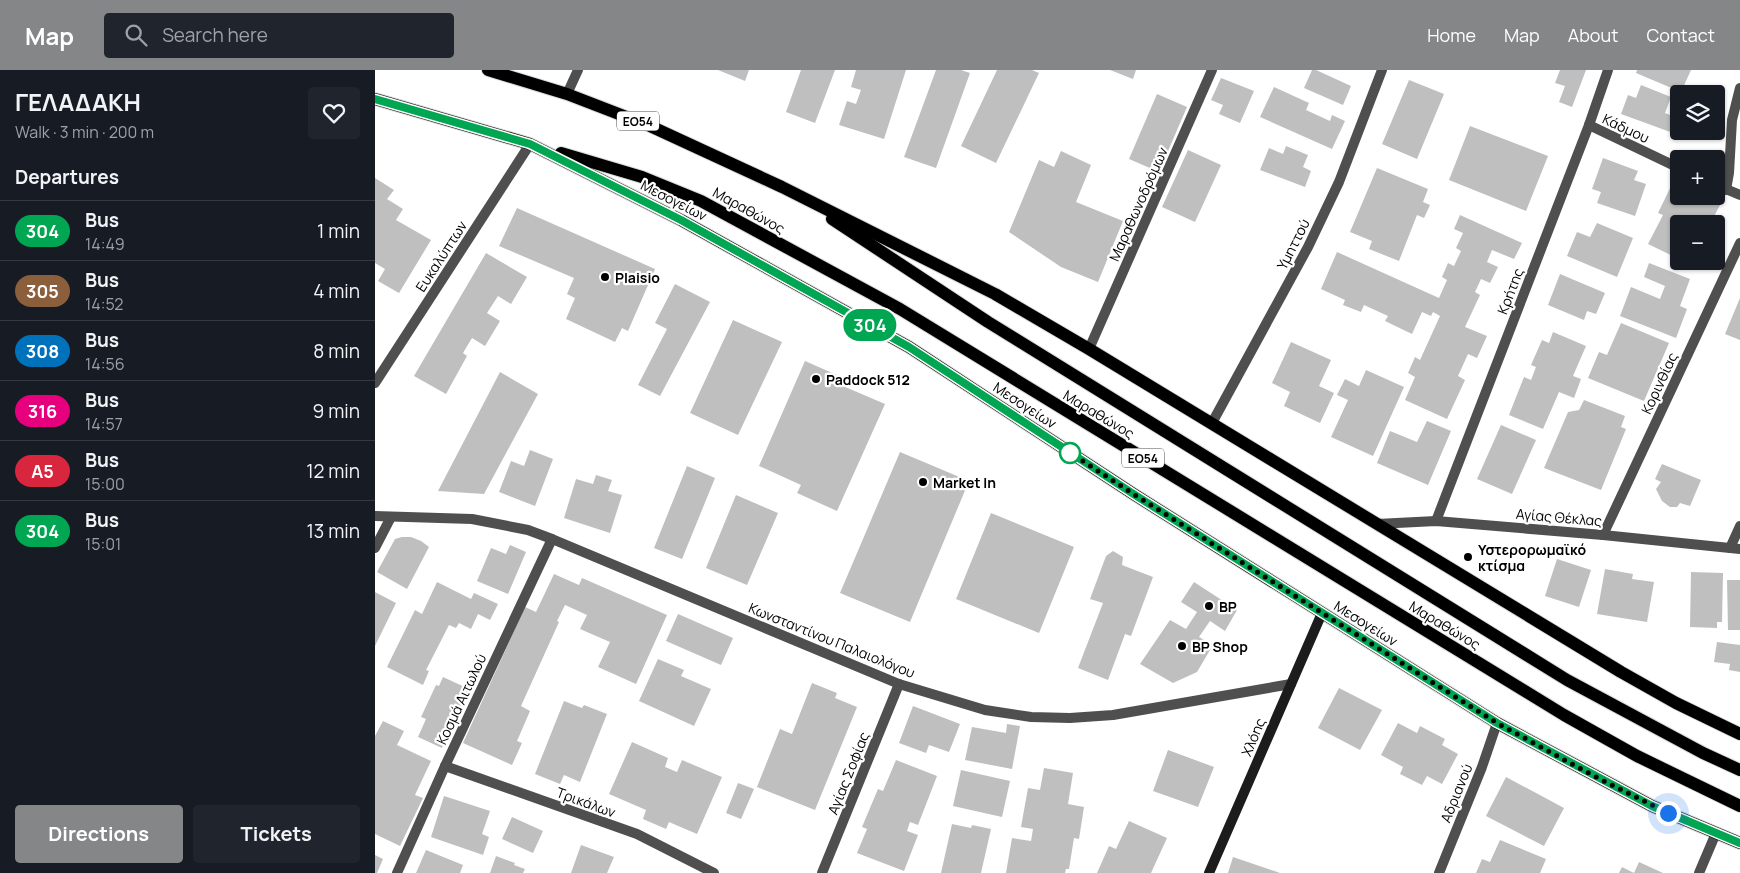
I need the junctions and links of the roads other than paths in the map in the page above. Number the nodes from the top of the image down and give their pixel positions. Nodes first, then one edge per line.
1 (488, 70) edge
2 (578, 70) edge
3 (1212, 70) edge
4 (1382, 70) edge
5 (1608, 70) edge
6 (1740, 88) edge
7 (567, 94) junction
8 (375, 99) edge
9 (1589, 125) junction
10 (530, 144) junction
11 (1670, 164) edge
12 (782, 186) junction
13 (1726, 190) joint
14 (1740, 195) edge
15 (1740, 243) edge
16 (1089, 349) junction
17 (375, 383) edge
18 (1212, 423) junction
19 (375, 516) edge
20 (391, 517) junction
21 (1436, 521) junction
22 (1375, 524) junction
23 (1740, 526) edge
24 (1603, 535) junction
25 (552, 539) junction
26 (375, 548) edge
27 (1735, 548) edge
28 (1322, 613) junction
29 (899, 684) junction
30 (1291, 684) junction
31 (1497, 723) junction
32 (1740, 734) edge
33 (445, 766) junction
34 (1740, 770) edge
35 (1740, 806) edge
36 (1716, 833) junction
37 (1740, 843) edge
38 (397, 873) edge
39 (713, 873) edge
40 (822, 873) edge
41 (1209, 873) edge
42 (1439, 873) edge
43 (1699, 873) edge

1 - 7 main road, ΕΟ54
2 - 7 street
3 - 16 street, Μαραθωνοδρόμων
4 - 18 street, Υμηττού
5 - 9 street, Κρήτης
6 - 13 street
7 - 12 main road, ΕΟ54
8 - 10 main road, Μεσογείων / ΕΟ54
9 - 11 street, Κάδμου
9 - 21 street, Κρήτης
10 - 17 street, Ευκαλύπτων
10 - 28 main road, Μεσογείων / ΕΟ54
10 - 35 main road, Μαραθώνος / ΕΟ54
12 - 16 main road, ΕΟ54
12 - 34 main road, Μαραθώνος / ΕΟ54
13 - 14 street
15 - 24 street, Κορινθίας
16 - 18 main road, ΕΟ54
18 - 22 main road, ΕΟ54
19 - 20 street, Κωνσταντίνου Παλαιολόγου
20 - 25 street, Κωνσταντίνου Παλαιολόγου
20 - 26 street
21 - 22 street, Αγίας Θέκλας
21 - 24 street, Αγίας Θέκλας
22 - 32 main road, ΕΟ54
23 - 27 street
24 - 27 street, Αγίας Θέκλας
25 - 29 street, Κωνσταντίνου Παλαιολόγου
25 - 33 street, Κοσμά Αιτωλού
28 - 30 street, Χλόης
28 - 31 main road, Μεσογείων / ΕΟ54
29 - 30 street, Κωνσταντίνου Παλαιολόγου
29 - 40 street, Αγίας Σοφίας
30 - 41 street, Χλόης
31 - 36 main road, Μεσογείων / ΕΟ54
31 - 42 street, Αδριανού
33 - 38 street, Κοσμά Αιτωλού
33 - 39 street, Τρικάλων
36 - 37 main road, Μεσογείων / ΕΟ54
36 - 43 street

